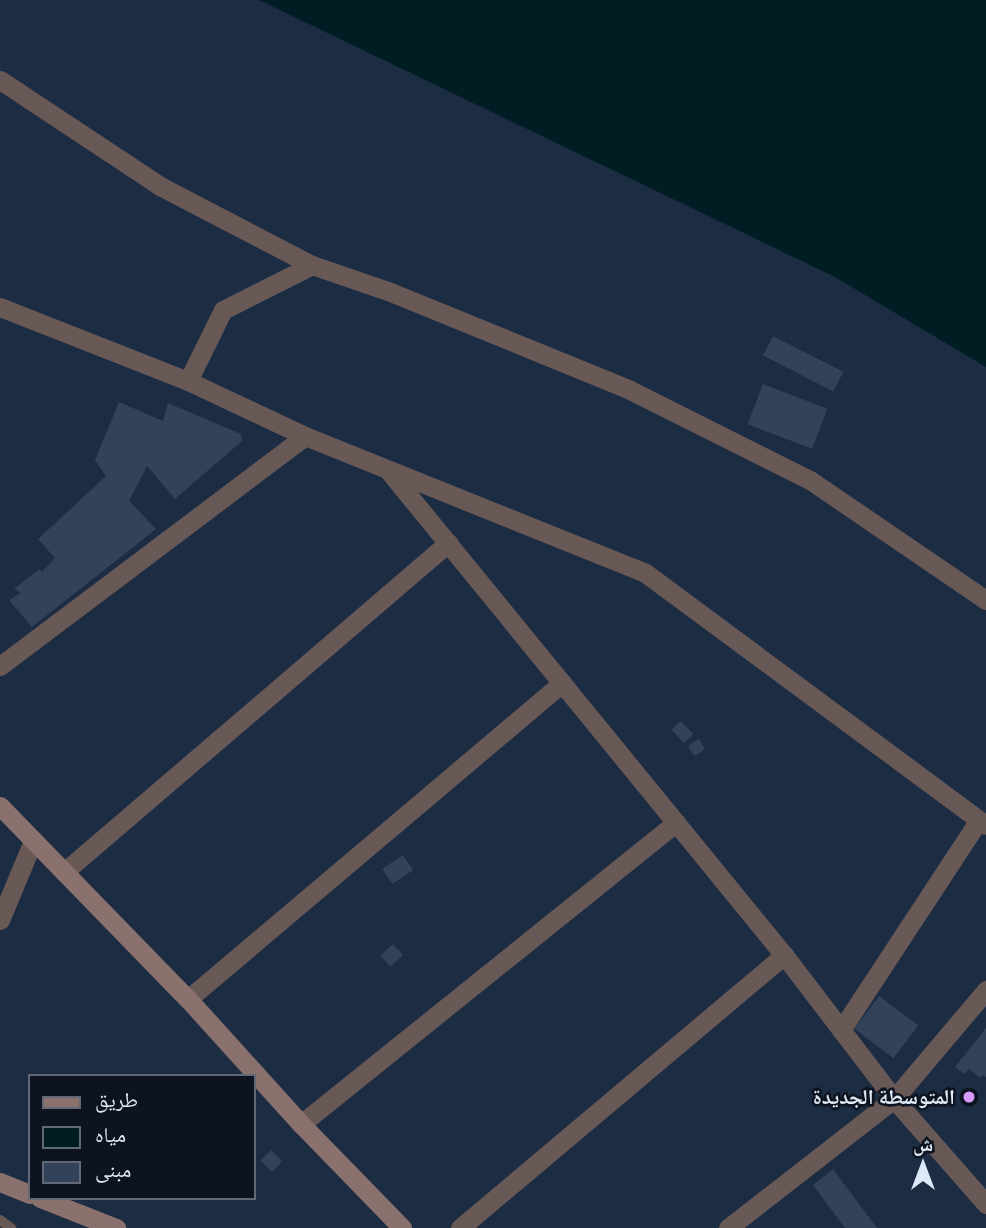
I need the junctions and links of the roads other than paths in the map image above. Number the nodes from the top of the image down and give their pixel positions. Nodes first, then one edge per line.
1 (0, 80) edge
2 (312, 265) junction
3 (0, 307) edge
4 (188, 381) junction
5 (306, 436) junction
6 (386, 467) junction
7 (448, 543) junction
8 (986, 600) edge
9 (0, 666) edge
10 (562, 683) junction
11 (0, 806) edge
12 (983, 822) edge
13 (676, 823) junction
14 (33, 841) junction
15 (64, 872) junction
16 (0, 920) edge
17 (784, 955) junction
18 (986, 990) edge
19 (188, 999) junction
20 (841, 1030) junction
21 (256, 1074) edge
22 (256, 1074) edge
23 (894, 1100) junction
24 (301, 1124) junction
25 (0, 1182) edge
26 (28, 1193) edge
27 (45, 1200) edge
28 (986, 1204) edge
29 (0, 1220) edge
30 (11, 1228) edge
31 (115, 1228) edge
32 (402, 1228) edge
33 (460, 1228) edge
34 (728, 1228) edge

1 - 2 street
2 - 4 street
2 - 8 street
3 - 4 street
4 - 5 street
5 - 6 street
5 - 9 street
6 - 7 street
6 - 12 street
7 - 10 street
7 - 15 street
10 - 13 street
10 - 19 street
11 - 14 main road
12 - 20 street
13 - 17 street
13 - 24 street
14 - 15 main road
14 - 16 street
15 - 19 main road
17 - 20 street
17 - 33 street
18 - 23 street
19 - 21 main road
20 - 23 street
22 - 24 main road
23 - 28 street
23 - 34 street
24 - 32 main road
25 - 26 main road
27 - 31 main road
29 - 30 lane

